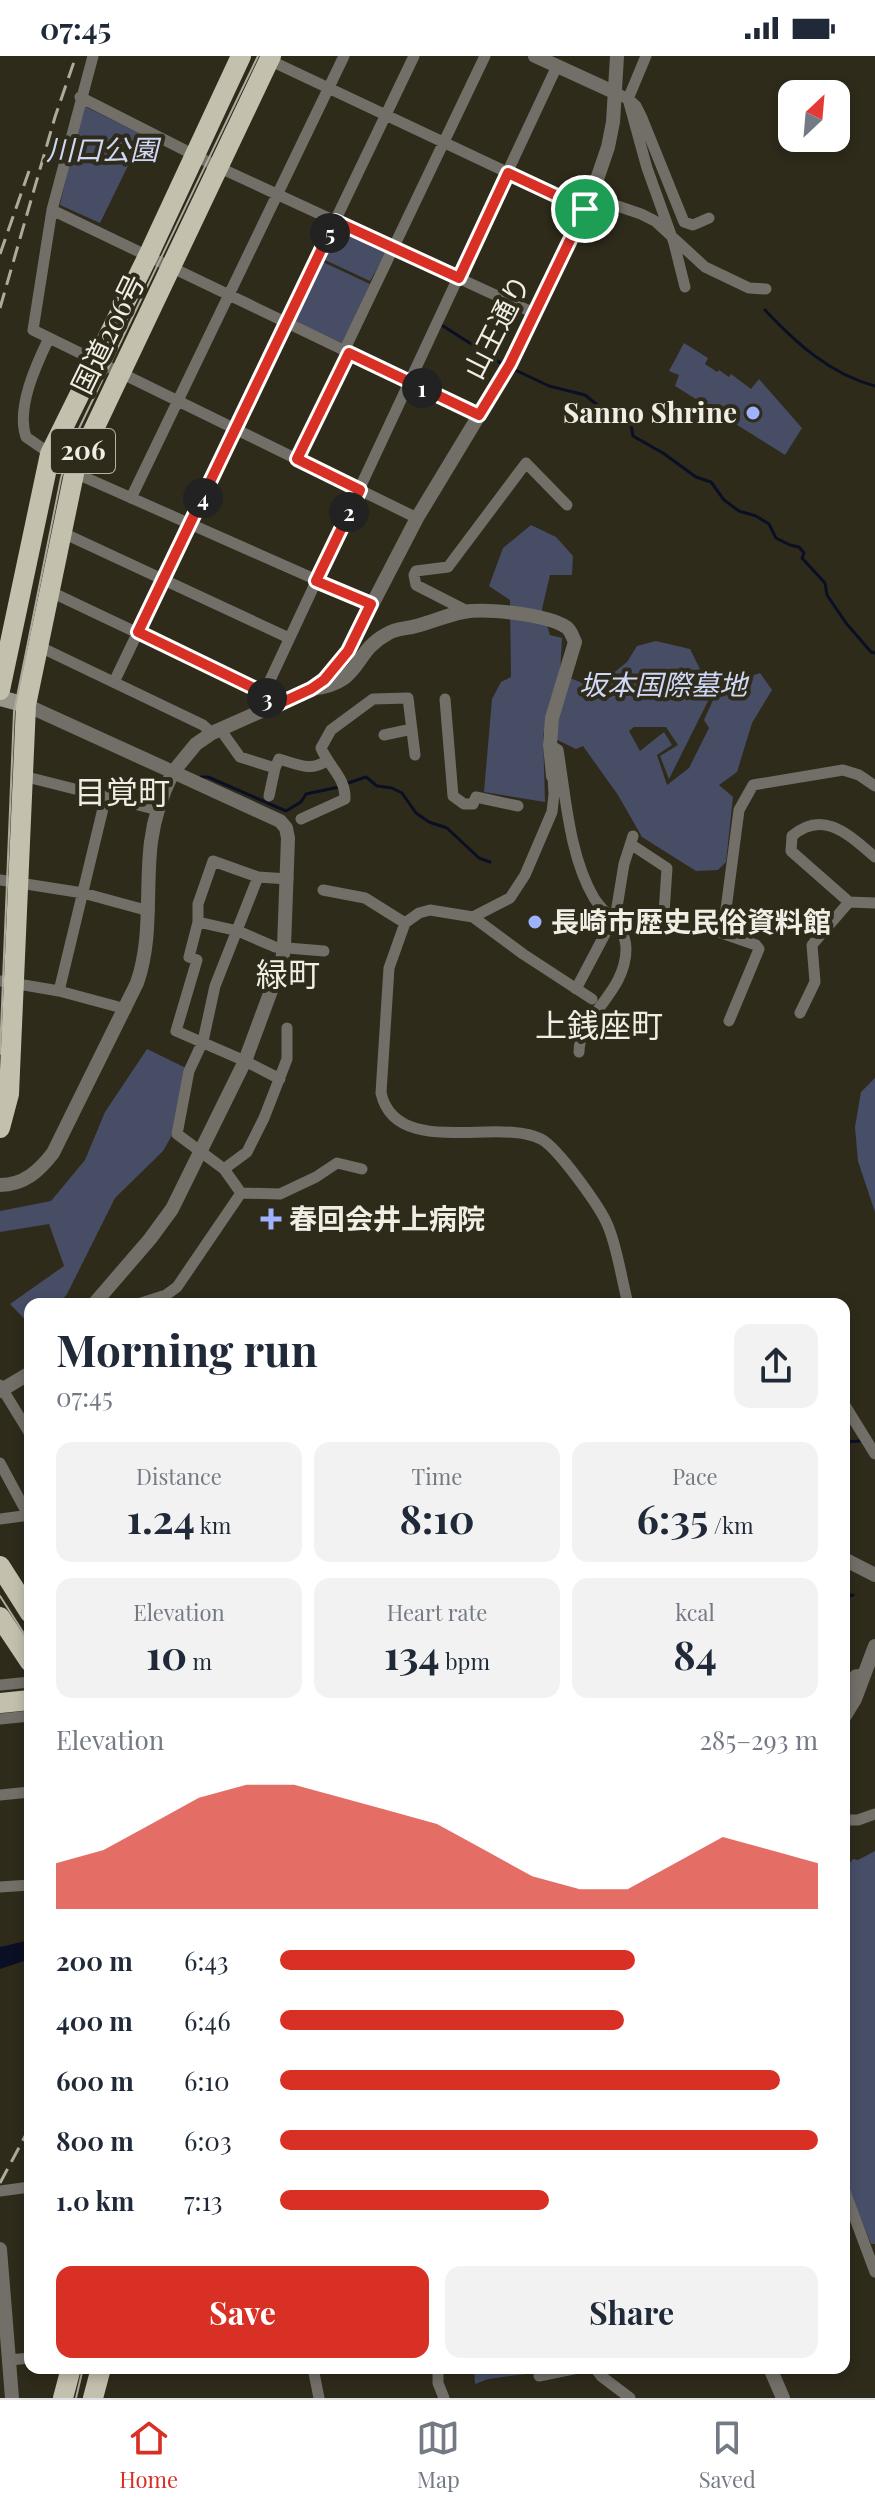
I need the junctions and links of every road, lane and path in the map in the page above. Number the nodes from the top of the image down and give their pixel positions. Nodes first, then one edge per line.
1 (93, 56) edge
2 (241, 56) edge
3 (344, 56) edge
4 (414, 56) edge
5 (485, 56) edge
6 (535, 56) edge
7 (617, 56) edge
8 (646, 56) edge
9 (267, 57) edge
10 (557, 66) junction
11 (329, 88) junction
12 (622, 96) junction
13 (80, 97) junction
14 (386, 115) junction
15 (444, 143) junction
16 (195, 155) junction
17 (218, 167) junction
18 (508, 173) junction
19 (278, 194) junction
20 (588, 203) junction
21 (52, 210) junction
22 (709, 218) dead end
23 (335, 221) junction
24 (671, 235) junction
25 (394, 248) junction
26 (148, 256) junction
27 (171, 268) junction
28 (459, 278) junction
29 (685, 287) dead end
30 (766, 289) dead end
31 (229, 295) junction
32 (534, 313) junction
33 (287, 323) junction
34 (49, 338) junction
35 (347, 352) junction
36 (96, 362) junction
37 (119, 372) junction
38 (410, 382) junction
39 (178, 401) junction
40 (479, 415) junction
41 (236, 429) junction
42 (50, 454) junction
43 (297, 459) junction
44 (75, 469) junction
45 (360, 490) junction
46 (131, 498) junction
47 (567, 505) dead end
48 (417, 518) junction
49 (190, 526) junction
50 (61, 532) junction
51 (163, 579) junction
52 (316, 581) junction
53 (49, 591) junction
54 (371, 604) junction
55 (467, 611) junction
56 (138, 632) junction
57 (289, 638) junction
58 (38, 646) junction
59 (114, 682) junction
60 (311, 689) junction
61 (0, 690) edge
62 (264, 693) junction
63 (0, 698) edge
64 (445, 699) dead end
65 (26, 705) junction
66 (272, 707) junction
67 (0, 710) edge
68 (412, 729) junction
69 (216, 731) junction
70 (384, 735) dead end
71 (550, 745) junction
72 (415, 755) dead end
73 (326, 761) junction
74 (275, 768) junction
75 (173, 772) junction
76 (23, 776) junction
77 (553, 776) joint
78 (875, 786) edge
79 (106, 796) junction
80 (269, 796) dead end
81 (518, 806) dead end
82 (158, 810) junction
83 (301, 819) dead end
84 (875, 857) edge
85 (258, 877) junction
86 (288, 879) junction
87 (10, 881) edge
88 (323, 890) dead end
89 (83, 893) junction
90 (849, 902) junction
91 (875, 903) edge
92 (149, 911) junction
93 (473, 917) junction
94 (613, 919) junction
95 (198, 922) junction
96 (405, 923) junction
97 (238, 931) junction
98 (723, 932) junction
99 (605, 934) dead end
100 (284, 947) junction
101 (324, 951) dead end
102 (8, 982) edge
103 (576, 989) junction
104 (59, 991) junction
105 (592, 999) dead end
106 (126, 1009) junction
107 (800, 1013) dead end
108 (729, 1021) dead end
109 (287, 1028) dead end
110 (203, 1041) junction
111 (579, 1052) dead end
112 (245, 1061) junction
113 (280, 1079) junction
114 (0, 1128) edge
115 (201, 1151) junction
116 (224, 1169) junction
117 (362, 1169) dead end
118 (0, 1185) edge
119 (241, 1193) junction
120 (100, 1298) edge
121 (157, 1298) edge
122 (626, 1298) edge
123 (24, 1376) edge
124 (1, 1388) edge
125 (850, 1414) edge
126 (24, 1424) edge
127 (875, 1454) edge
128 (0, 1463) edge
129 (24, 1506) edge
130 (24, 1516) edge
131 (0, 1519) edge
132 (850, 1562) edge
133 (0, 1566) edge
134 (875, 1575) edge
135 (24, 1604) edge
136 (0, 1617) edge
137 (875, 1646) edge
138 (24, 1653) edge
139 (864, 1674) junction
140 (24, 1683) edge
141 (0, 1685) edge
142 (850, 1685) edge
143 (24, 1701) edge
144 (0, 1703) edge
145 (850, 1704) edge
146 (24, 1717) edge
147 (0, 1719) edge
148 (24, 1793) edge
149 (0, 1795) edge
150 (875, 1814) edge
151 (850, 1820) edge
152 (24, 1885) edge
153 (0, 1887) edge
154 (24, 2188) edge
155 (0, 2191) edge
156 (850, 2205) edge
157 (0, 2249) edge
158 (875, 2272) edge
159 (24, 2359) edge
160 (10, 2360) junction
161 (69, 2374) edge
162 (99, 2374) edge
163 (314, 2374) edge
164 (438, 2374) edge
165 (549, 2374) edge
166 (600, 2374) edge
167 (773, 2374) edge
168 (539, 2376) dead end
169 (12, 2398) edge
170 (63, 2398) edge
171 (93, 2398) edge
172 (319, 2398) edge
173 (444, 2398) edge
174 (630, 2398) edge
175 (783, 2398) edge

1 - 13 street
2 - 16 highway, 国道206号 / 206
3 - 11 street
4 - 14 street
5 - 15 street
6 - 10 street
7 - 12 street, 山王通り
8 - 12 street
9 - 11 street
9 - 17 highway, 国道206号 / 206
10 - 12 street
10 - 18 street
11 - 14 street
11 - 19 street
12 - 20 street, 山王通り
12 - 22 street
12 - 24 street
13 - 16 street
13 - 21 street
14 - 15 street
14 - 23 street
15 - 18 street
15 - 25 street
16 - 17 street
16 - 26 highway, 国道206号 / 206
17 - 19 street
17 - 27 highway, 国道206号 / 206
18 - 20 street
18 - 28 street
19 - 23 street
19 - 31 street
20 - 24 street
20 - 32 street, 山王通り
21 - 26 street
21 - 34 street
23 - 25 street
23 - 33 street
24 - 29 street
24 - 30 street
25 - 28 street
25 - 35 street
26 - 27 street
26 - 36 highway, 国道206号 / 206
27 - 31 street
27 - 37 highway, 国道206号 / 206
28 - 32 street
28 - 38 street
31 - 33 street
31 - 39 street
32 - 40 street, 山王通り
33 - 35 street
33 - 41 street
34 - 36 street
34 - 42 street
35 - 38 street
35 - 43 street
36 - 37 street
36 - 42 highway, 国道206号 / 206
37 - 39 street
37 - 44 highway, 国道206号 / 206
38 - 40 street
38 - 45 street
39 - 41 street
39 - 46 street
40 - 48 street, 山王通り
41 - 43 street
41 - 49 street
42 - 44 street
42 - 61 highway, 国道206号 / 206
43 - 45 street
44 - 46 street
44 - 50 highway, 国道206号 / 206
45 - 48 street
45 - 52 street
46 - 49 street
47 - 55 street
48 - 54 street, 山王通り
49 - 51 street
49 - 52 street
50 - 51 street
50 - 53 highway, 国道206号 / 206
51 - 56 street
51 - 57 street
52 - 54 street
52 - 57 street
53 - 56 street
53 - 58 highway, 国道206号 / 206
54 - 60 street, 山王通り
55 - 60 street
55 - 71 street
56 - 59 street
56 - 62 street
57 - 62 street
58 - 59 street
58 - 65 highway, 国道206号 / 206
59 - 69 street
60 - 66 street, 山王通り
62 - 66 street
63 - 65 main road
64 - 81 street
65 - 67 main road
65 - 75 street
65 - 76 highway, 国道206号 / 206
66 - 69 street, 山王通り
68 - 70 street
68 - 72 street
68 - 73 street
69 - 74 street
69 - 75 street, 山王通り
71 - 77 street
71 - 94 street
73 - 74 street
73 - 83 street
74 - 80 street
75 - 82 street, 山王通り
75 - 86 street
76 - 79 street
76 - 87 highway, 国道206号 / 206
77 - 93 street
78 - 98 street
79 - 82 street
79 - 89 street
82 - 92 street, 山王通り
84 - 90 street
85 - 86 street
85 - 95 street
85 - 97 street
86 - 100 street
87 - 89 street
87 - 102 highway, 国道206号 / 206
88 - 96 street
89 - 92 street
89 - 104 street
90 - 91 street
90 - 107 street
92 - 106 street, 山王通り
93 - 96 street
93 - 103 street
94 - 98 street
94 - 111 street
95 - 97 street
95 - 110 street
96 - 122 street
97 - 100 street
97 - 110 street
98 - 108 street
99 - 103 street
100 - 101 street
100 - 112 street
102 - 104 street
102 - 114 highway, 国道206号 / 206
103 - 105 street
104 - 106 street
106 - 118 street, 山王通り
109 - 113 street
110 - 112 street
110 - 115 street
112 - 113 street
112 - 115 street
113 - 116 street
115 - 116 street
115 - 120 street
116 - 119 street
117 - 119 street
119 - 121 street
123 - 124 street
124 - 126 street
125 - 127 street
128 - 129 street
130 - 131 street
132 - 134 street
133 - 135 highway
136 - 138 highway
137 - 139 street
139 - 142 street
139 - 145 street
140 - 141 street
143 - 144 highway
146 - 147 street
148 - 149 street
150 - 151 street
152 - 153 street
154 - 155 street
156 - 158 street
157 - 160 street
159 - 160 street
160 - 169 street
161 - 170 highway
162 - 171 highway
163 - 172 street
164 - 173 street
165 - 168 street
166 - 174 street
167 - 175 street

